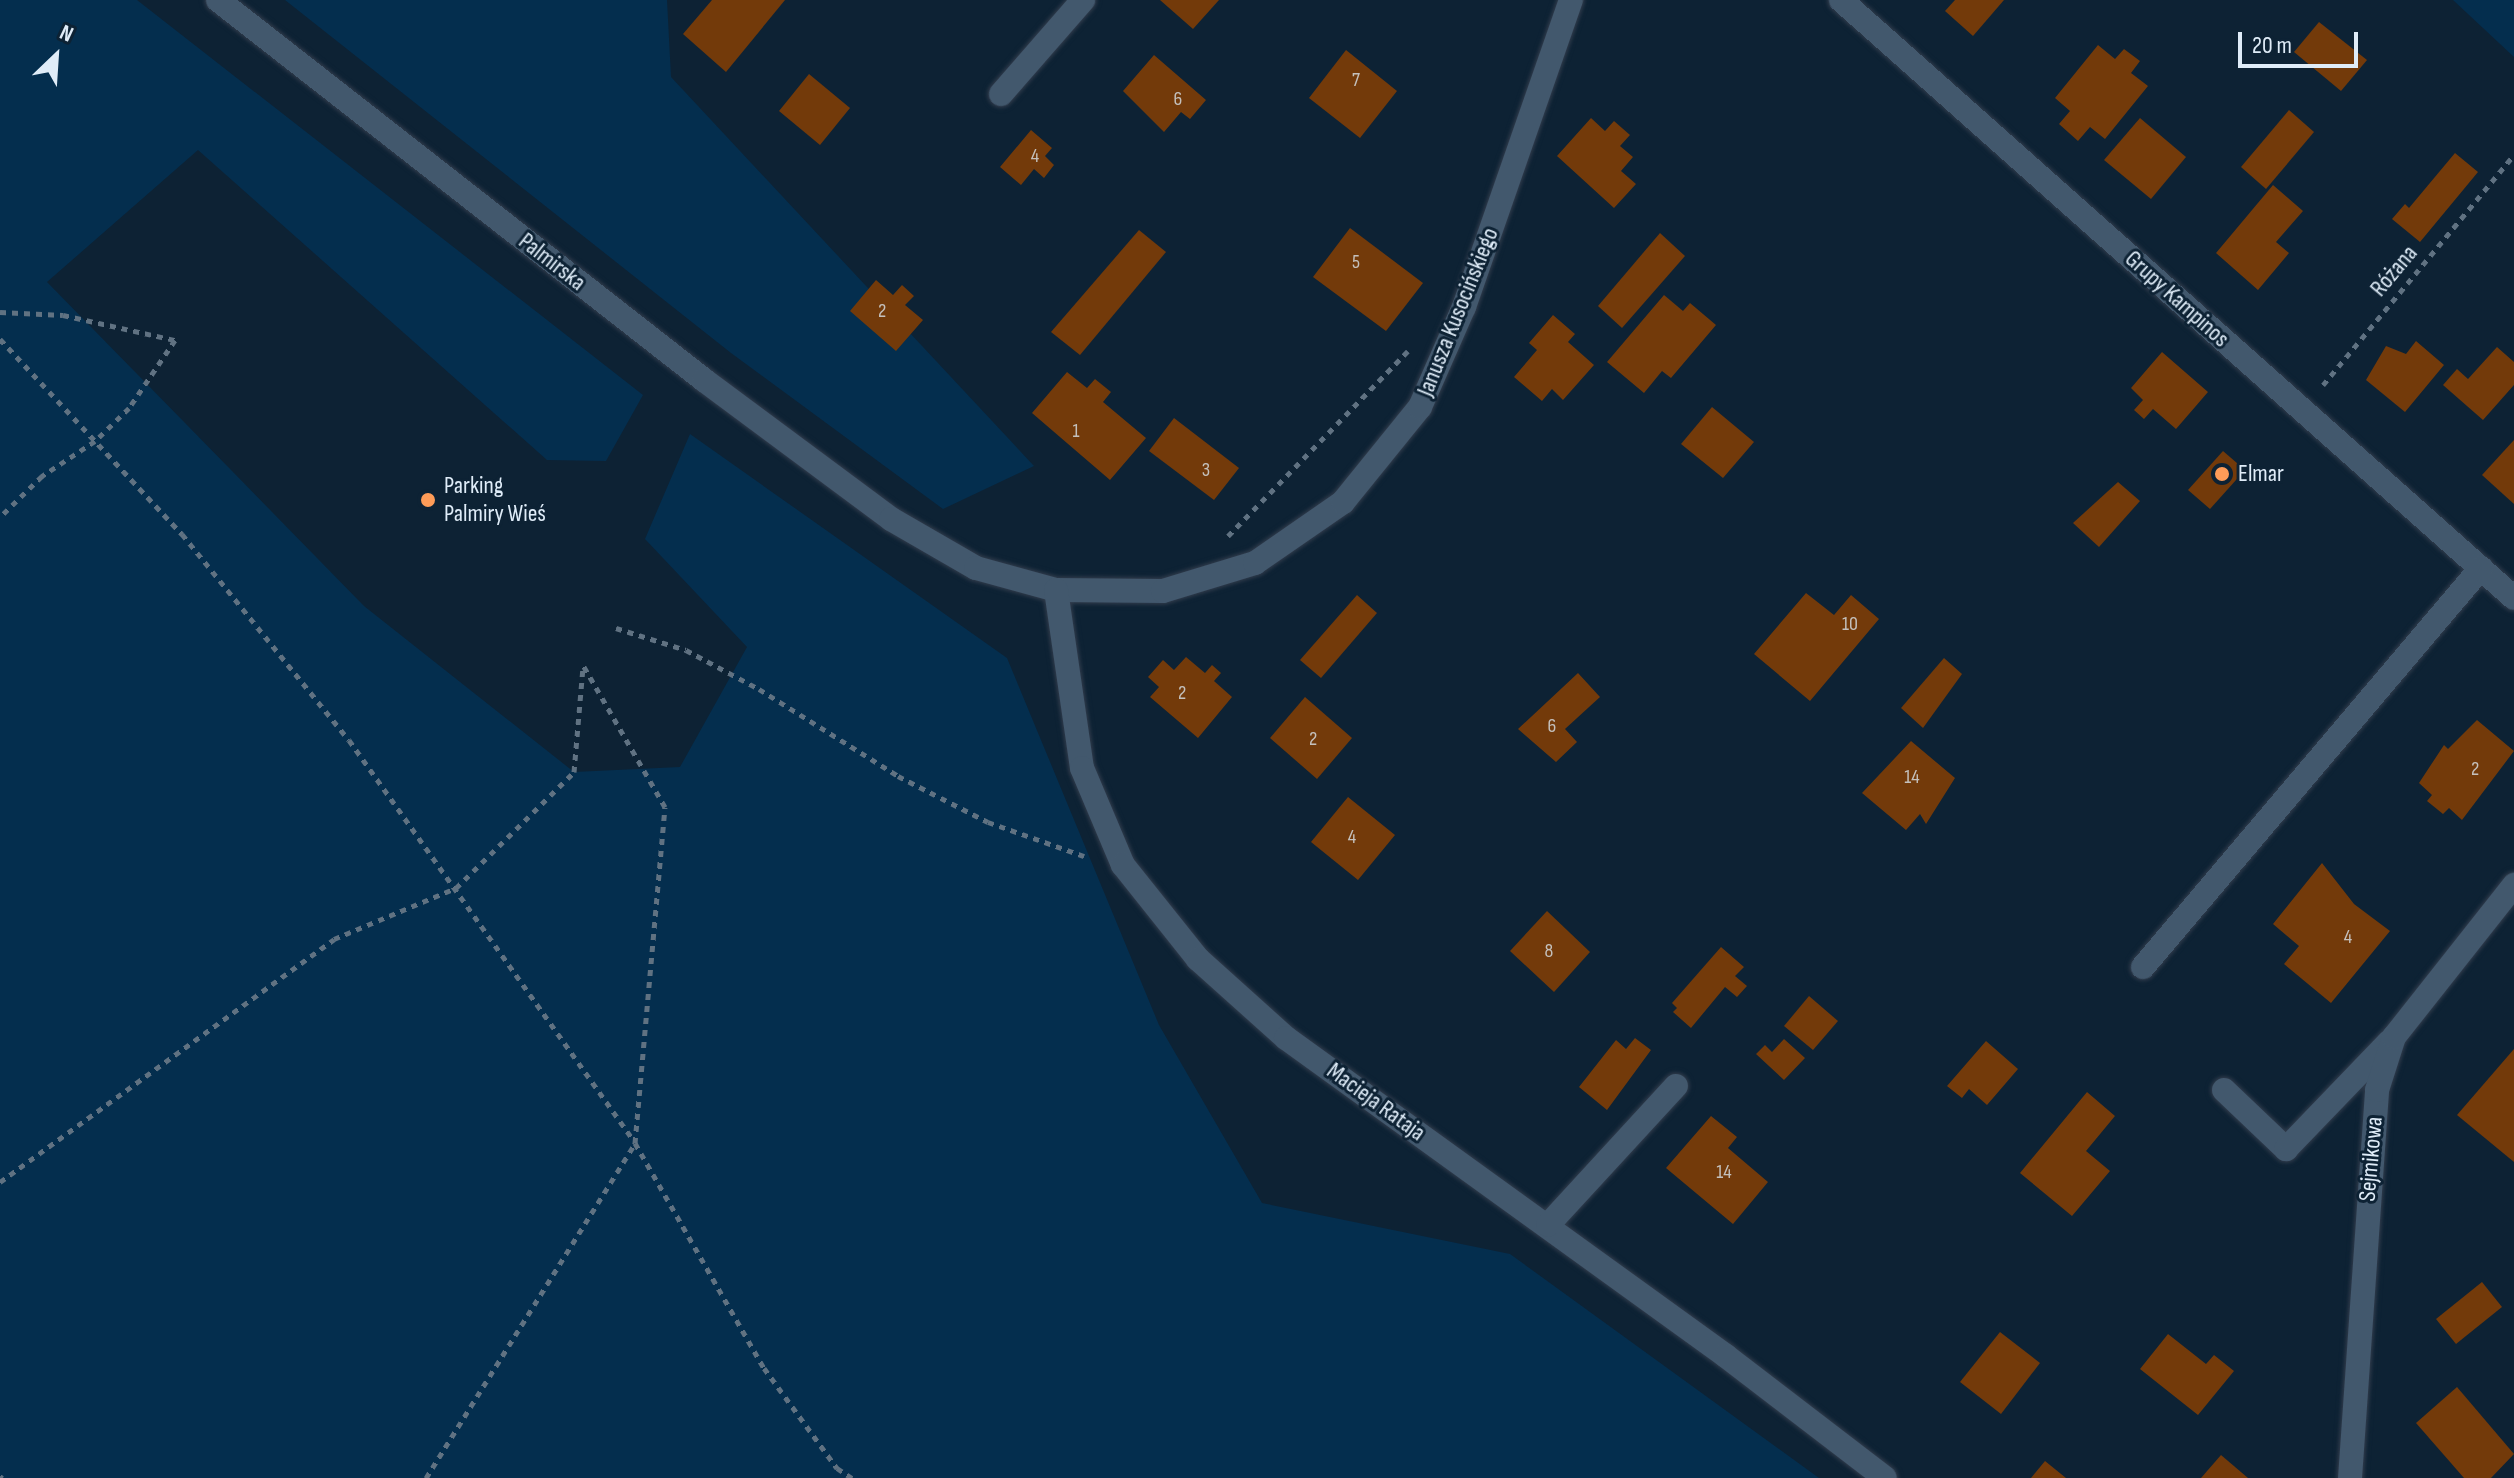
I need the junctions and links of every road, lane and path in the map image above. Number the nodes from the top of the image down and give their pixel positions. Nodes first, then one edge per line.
1 (218, 0) edge
2 (1083, 0) edge
3 (1571, 0) edge
4 (1841, 0) edge
5 (1001, 94) dead end
6 (2514, 155) edge
7 (0, 312) edge
8 (0, 339) edge
9 (1416, 342) dead end
10 (2302, 410) junction
11 (95, 441) junction
12 (0, 517) edge
13 (891, 519) joint
14 (1219, 546) dead end
15 (2481, 568) junction
16 (1056, 590) junction
17 (2514, 598) edge
18 (616, 628) dead end
19 (1123, 865) junction
20 (2514, 885) edge
21 (456, 888) junction
22 (2143, 967) dead end
23 (2394, 1037) junction
24 (1676, 1086) dead end
25 (2224, 1090) dead end
26 (635, 1143) junction
27 (0, 1182) edge
28 (1548, 1225) junction
29 (426, 1478) edge
30 (852, 1478) edge
31 (1885, 1478) edge
32 (2350, 1478) edge

1 - 13 street, Palmirska
2 - 5 street
3 - 16 street, Janusza Kusocińskiego
4 - 10 street, Grupy Kampinos
6 - 10 path, Różana
7 - 11 path
8 - 11 path
9 - 14 path
10 - 15 street, Grupy Kampinos
11 - 12 path
11 - 21 path
13 - 16 street, Janusza Kusocińskiego
15 - 17 street, Grupy Kampinos
15 - 22 street
16 - 19 street, Macieja Rataja
18 - 19 path
19 - 28 street, Macieja Rataja
20 - 23 street, Sejmikowa
21 - 26 path
21 - 26 path
21 - 27 path
23 - 25 street
23 - 32 street, Sejmikowa
24 - 28 street
26 - 29 path
26 - 30 path
28 - 31 street, Macieja Rataja

